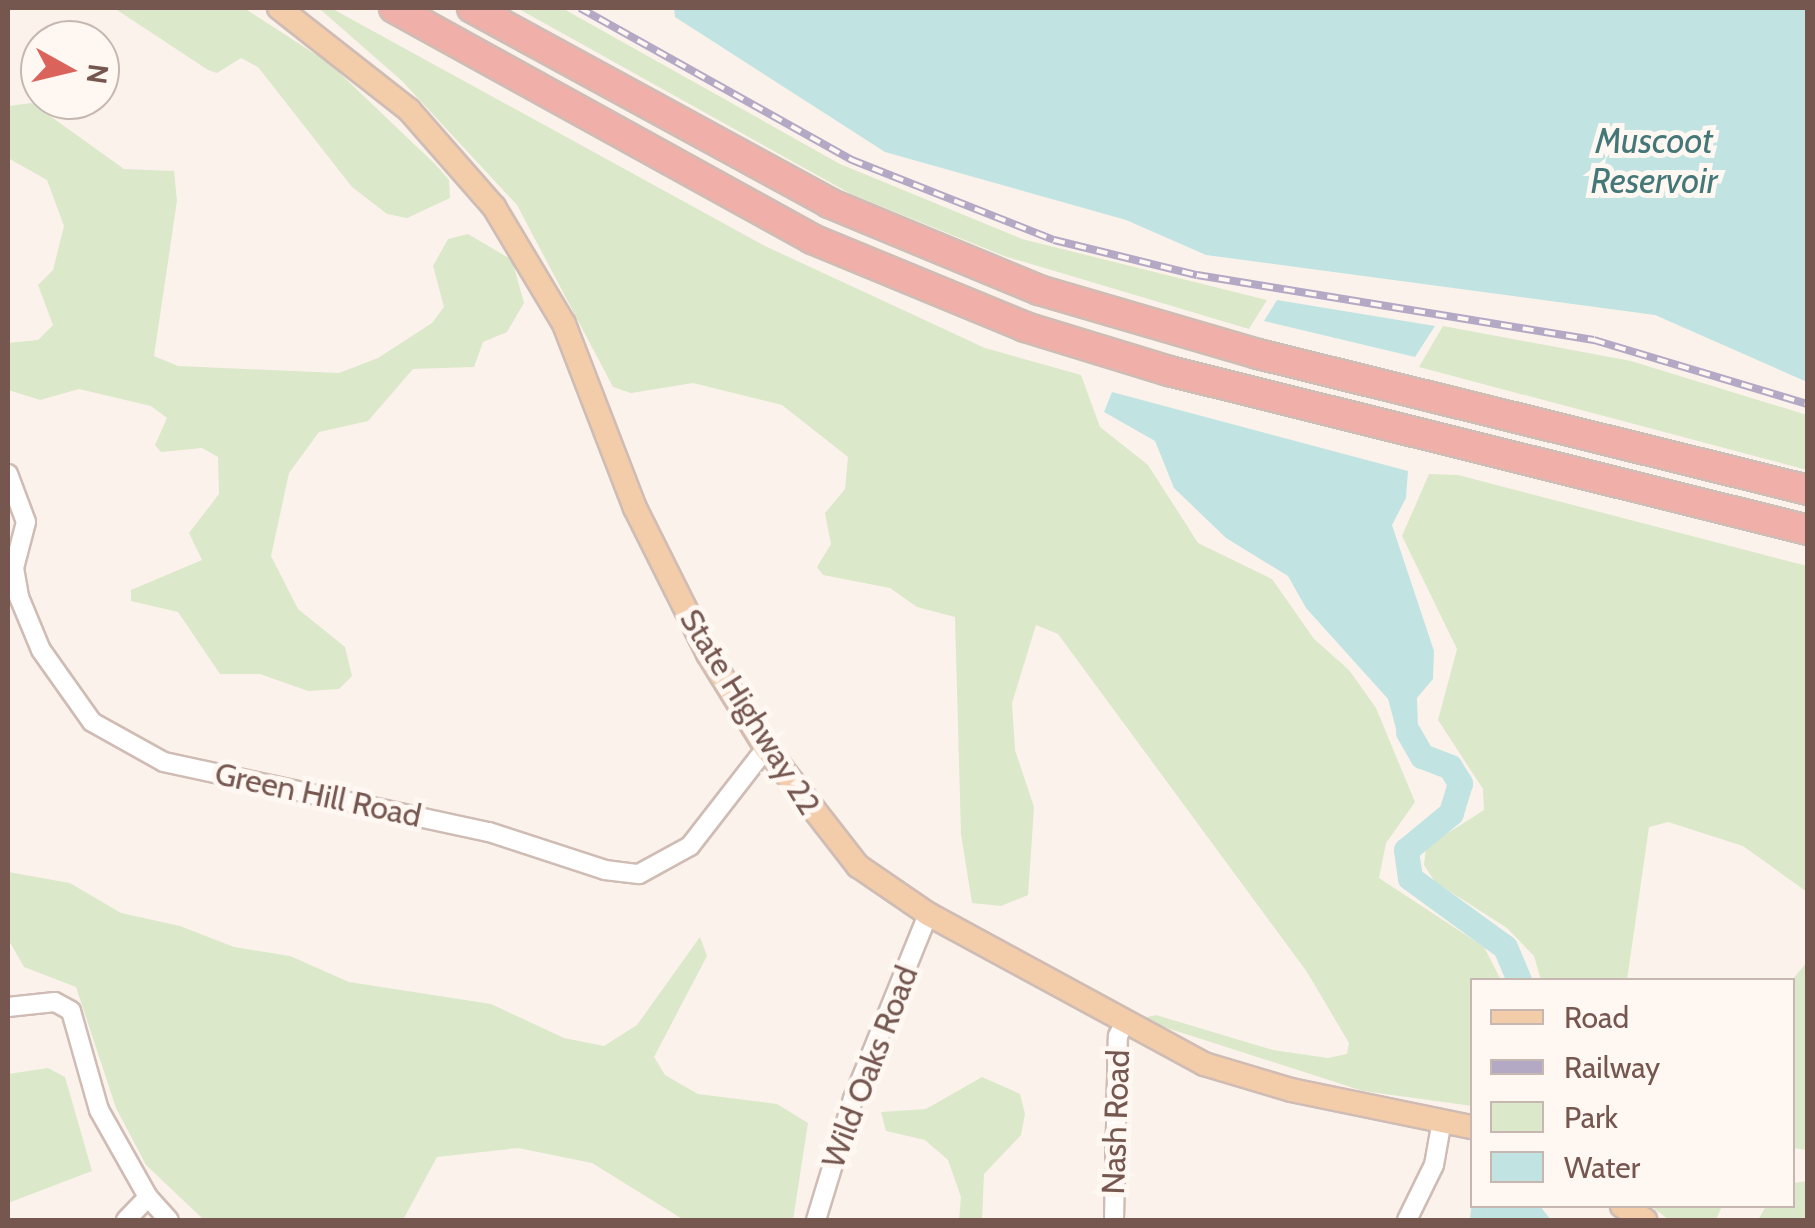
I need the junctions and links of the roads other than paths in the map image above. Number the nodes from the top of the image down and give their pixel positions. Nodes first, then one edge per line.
1 (278, 8) edge
2 (394, 8) edge
3 (472, 8) edge
4 (8, 474) edge
5 (1808, 490) edge
6 (1808, 530) edge
7 (766, 748) junction
8 (928, 914) junction
9 (8, 1007) edge
10 (1124, 1024) junction
11 (1442, 1120) junction
12 (1470, 1126) edge
13 (148, 1197) junction
14 (126, 1220) edge
15 (169, 1220) edge
16 (816, 1220) edge
17 (1114, 1220) edge
18 (1407, 1220) edge

1 - 7 main road, State Highway 22
2 - 6 highway
3 - 5 highway
4 - 7 street, Green Hill Road
7 - 8 main road, State Highway 22
8 - 10 main road, State Highway 22
8 - 16 street, Wild Oaks Road
9 - 13 street
10 - 11 main road, State Highway 22
10 - 17 street, Nash Road
11 - 12 main road, State Highway 22
11 - 18 street
13 - 14 street
13 - 15 street

